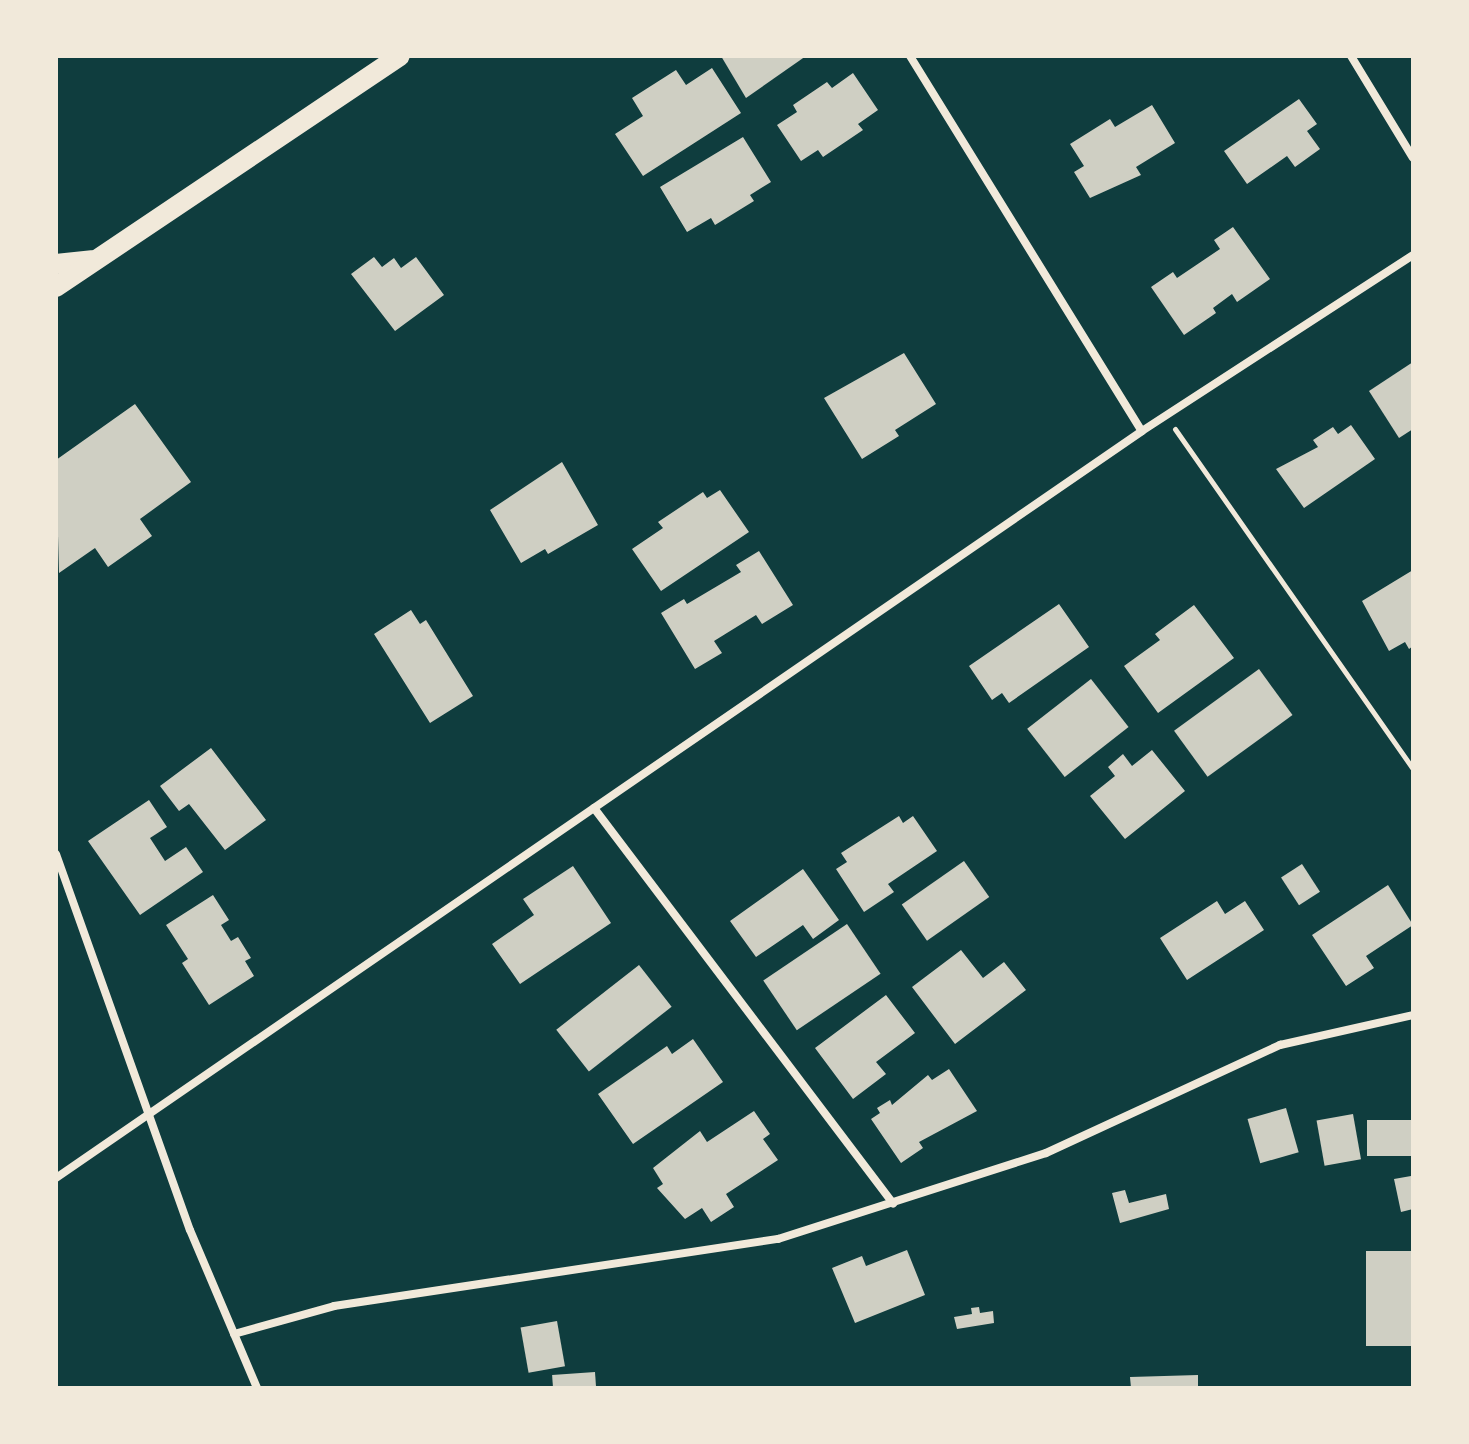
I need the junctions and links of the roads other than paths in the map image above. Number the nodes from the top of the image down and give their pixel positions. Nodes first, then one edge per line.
1 (400, 56) edge
2 (910, 56) edge
3 (1351, 56) edge
4 (1413, 158) edge
5 (1413, 255) edge
6 (99, 258) junction
7 (56, 264) edge
8 (56, 287) edge
9 (1142, 431) junction
10 (594, 808) junction
11 (56, 854) edge
12 (1413, 1015) edge
13 (149, 1119) junction
14 (56, 1178) edge
15 (893, 1204) junction
16 (234, 1334) junction
17 (257, 1388) edge

1 - 6 main road
2 - 9 street
3 - 4 street
5 - 9 street
6 - 7 main road
6 - 8 main road
9 - 10 street
10 - 13 street
10 - 15 street
11 - 13 street
12 - 15 street
13 - 14 street
13 - 16 street
15 - 16 street
16 - 17 street

